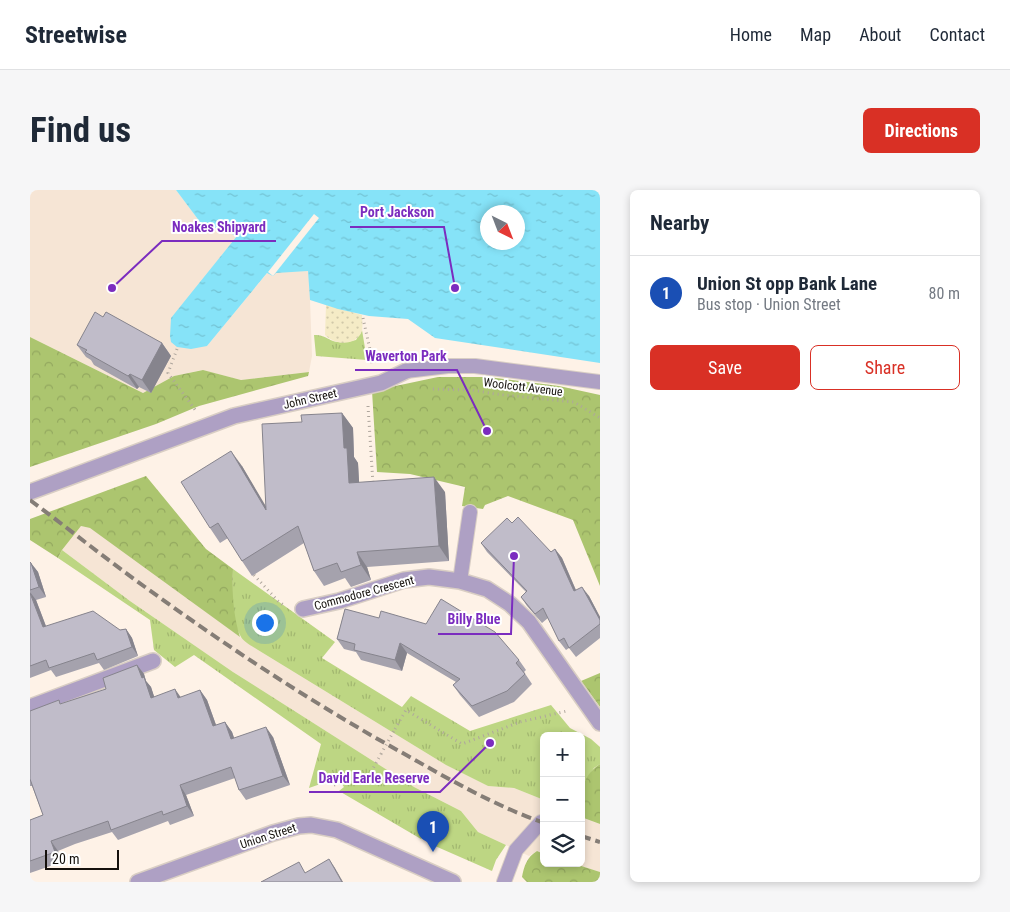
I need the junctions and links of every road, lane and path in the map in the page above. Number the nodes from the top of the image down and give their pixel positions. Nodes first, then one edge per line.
1 (364, 318) dead end
2 (177, 349) dead end
3 (372, 370) dead end
4 (406, 371) joint
5 (600, 382) edge
6 (425, 389) dead end
7 (368, 398) dead end
8 (198, 414) dead end
9 (600, 418) edge
10 (373, 485) edge
11 (30, 492) edge
12 (470, 512) dead end
13 (254, 575) dead end
14 (460, 581) junction
15 (278, 601) dead end
16 (303, 609) dead end
17 (153, 661) dead end
18 (588, 706) junction
19 (30, 707) edge
20 (600, 723) edge
21 (334, 785) dead end
22 (540, 823) edge
23 (138, 882) edge
24 (454, 882) edge
25 (504, 882) edge

1 - 3 path
2 - 8 path
4 - 5 lane, John Street
4 - 11 street, John Street
6 - 9 path, Woolcott Avenue
7 - 10 path
12 - 14 lane
13 - 15 path
14 - 16 street, Commodore Crescent
14 - 18 street, Commodore Crescent
17 - 19 street
18 - 20 street, Commodore Crescent
18 - 21 path, bridge
22 - 25 lane
23 - 24 street, Union Street

